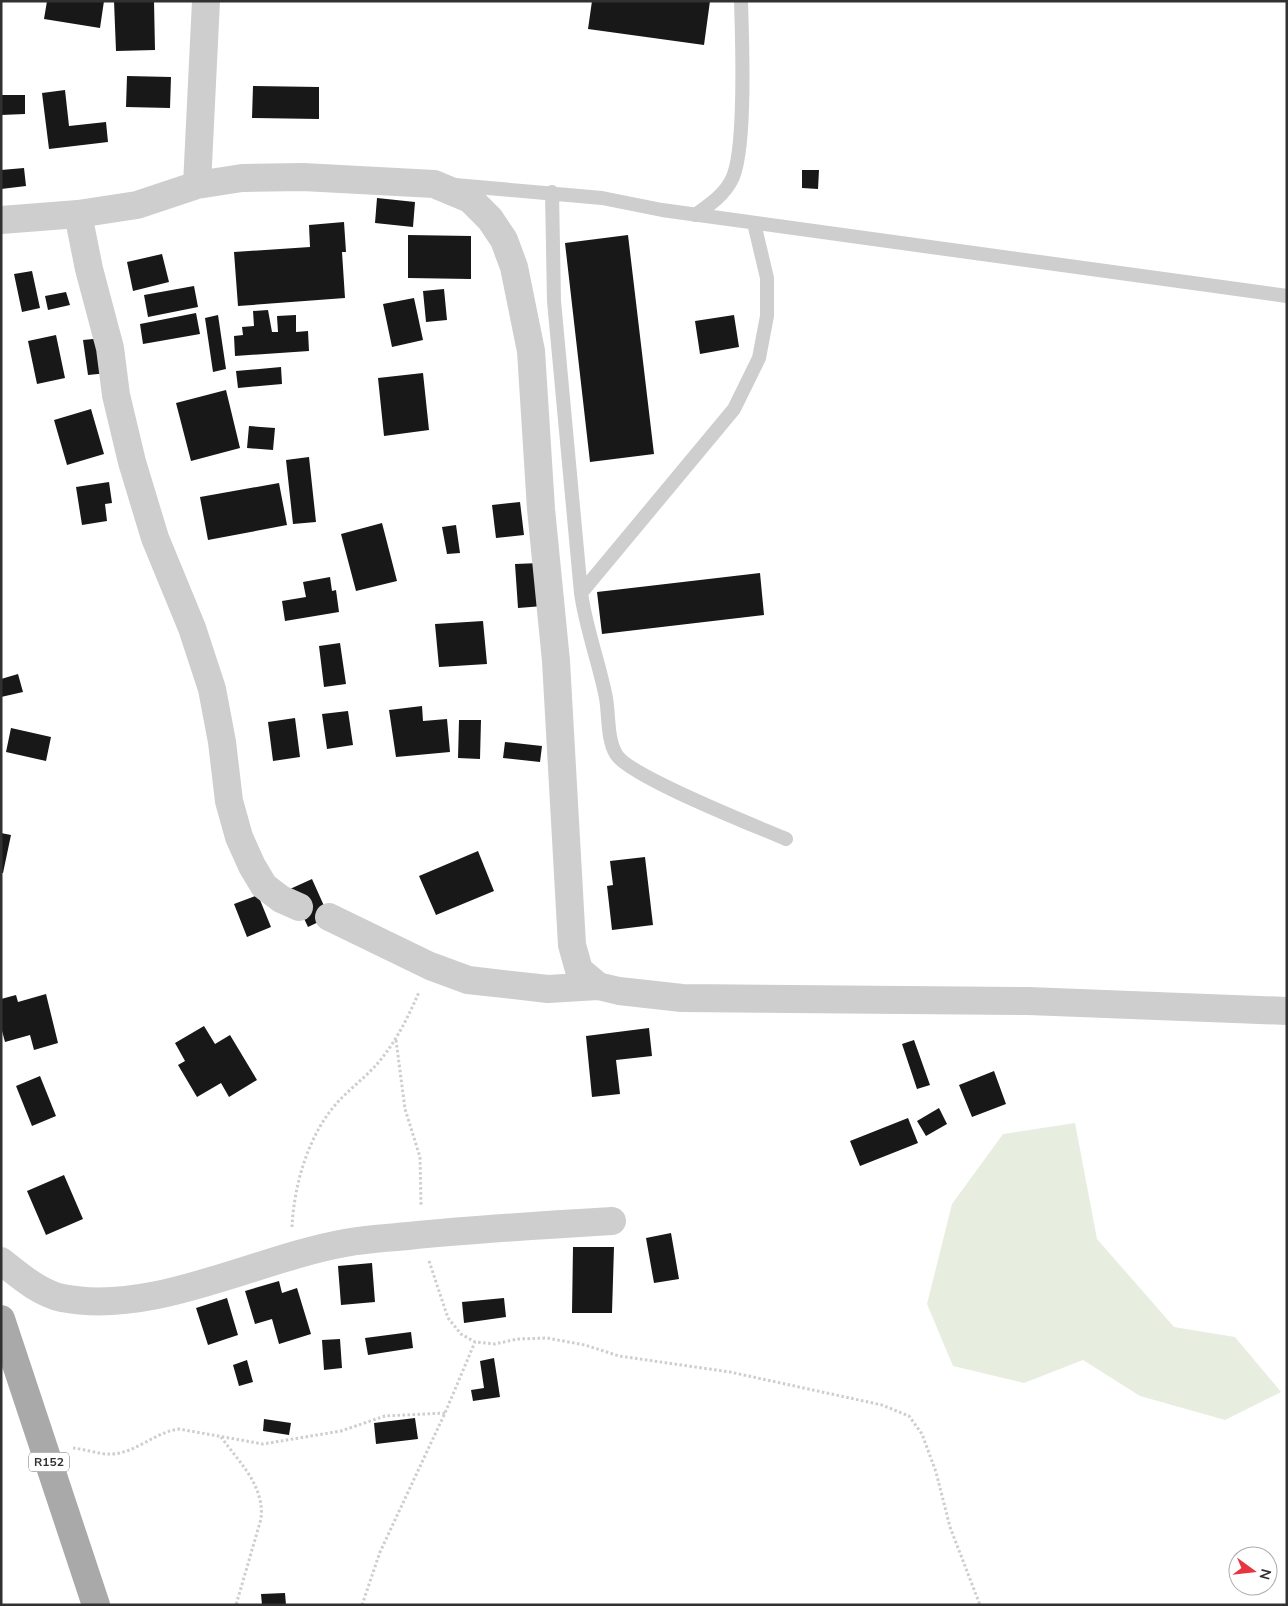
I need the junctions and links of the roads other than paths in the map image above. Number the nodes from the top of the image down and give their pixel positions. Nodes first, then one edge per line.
1 (206, 1) edge
2 (741, 1) edge
3 (434, 184) junction
4 (197, 185) junction
5 (552, 192) junction
6 (78, 214) junction
7 (695, 215) junction
8 (1, 220) edge
9 (754, 223) junction
10 (1287, 296) edge
11 (581, 593) junction
12 (786, 839) dead end
13 (299, 907) dead end
14 (329, 917) dead end
15 (598, 986) junction
16 (1287, 1011) edge
17 (612, 1221) dead end
18 (1, 1261) edge
19 (3, 1327) edge
20 (96, 1605) edge

1 - 4 street
2 - 7 lane
3 - 4 street
3 - 5 lane
3 - 15 street
4 - 6 street
5 - 7 lane
5 - 11 lane
6 - 8 street
6 - 13 street
7 - 9 lane
9 - 10 lane
9 - 11 lane
11 - 12 lane
14 - 15 street
15 - 16 street
17 - 18 street
19 - 20 main road, R152

